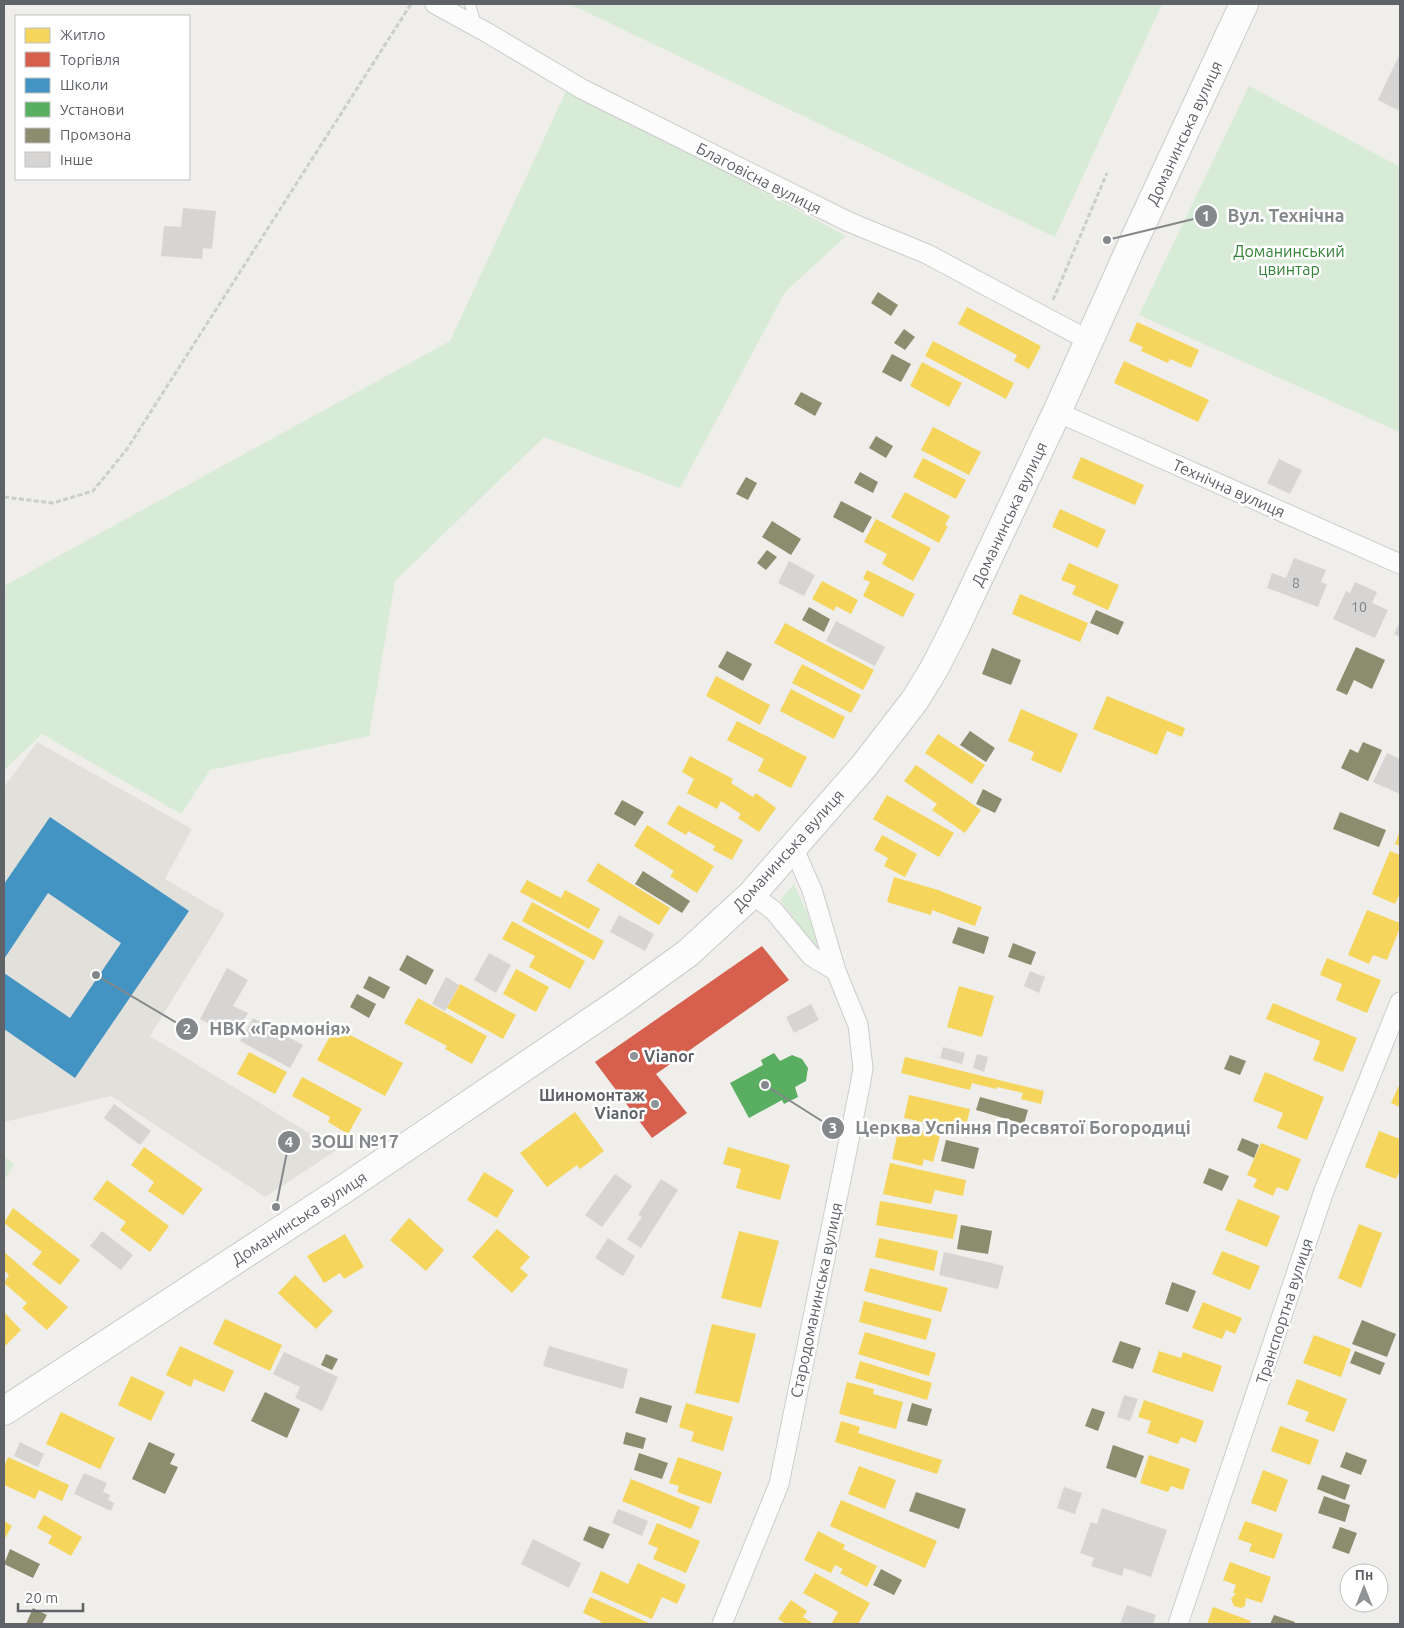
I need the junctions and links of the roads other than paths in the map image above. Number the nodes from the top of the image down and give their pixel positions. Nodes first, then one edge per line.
1 (436, 4) edge
2 (470, 4) edge
3 (1244, 4) edge
4 (476, 26) junction
5 (1088, 340) junction
6 (1057, 412) junction
7 (1400, 564) edge
8 (793, 847) junction
9 (752, 894) junction
10 (836, 971) junction
11 (1400, 1002) edge
12 (4, 1411) edge
13 (722, 1624) edge
14 (1178, 1624) edge

1 - 4 street, Благовісна вулиця
2 - 4 lane
3 - 5 main road, Доманинська вулиця
4 - 5 street, Благовісна вулиця
5 - 6 main road, Доманинська вулиця
6 - 7 street, Технічна вулиця
6 - 8 main road, Доманинська вулиця
8 - 9 main road, Доманинська вулиця
8 - 10 street, Стародоманинська вулиця
9 - 10 street
9 - 12 main road, Доманинська вулиця
10 - 13 street, Стародоманинська вулиця
11 - 14 street, Транспортна вулиця

